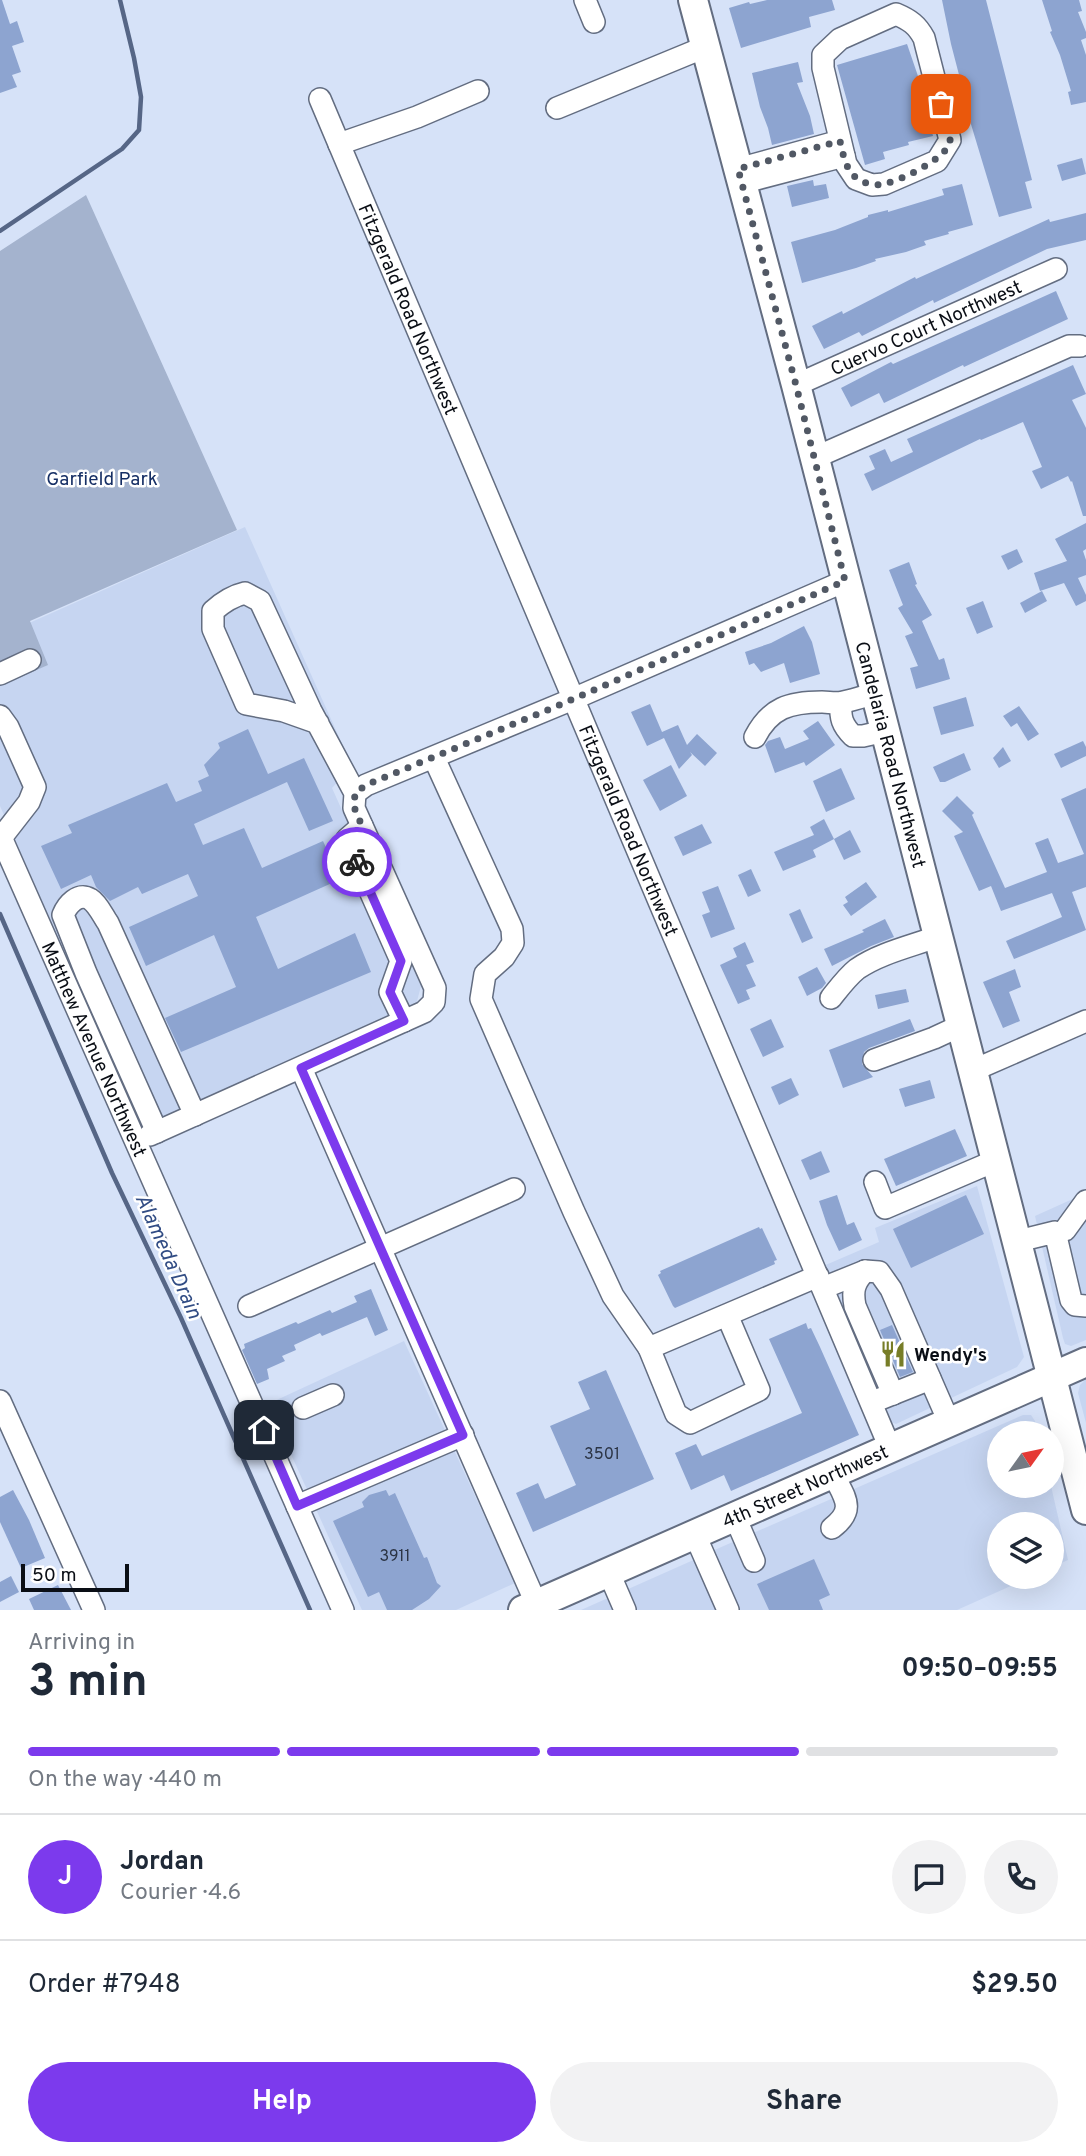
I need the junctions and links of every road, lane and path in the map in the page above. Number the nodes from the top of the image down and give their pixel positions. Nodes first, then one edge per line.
1 (585, 0) edge
2 (693, 0) edge
3 (594, 22) dead end
4 (705, 47) junction
5 (478, 91) dead end
6 (320, 99) dead end
7 (557, 108) dead end
8 (339, 144) junction
9 (842, 149) junction
10 (740, 176) junction
11 (1056, 269) dead end
12 (1080, 346) dead end
13 (796, 385) junction
14 (814, 458) junction
15 (845, 581) junction
16 (30, 660) dead end
17 (0, 674) edge
18 (875, 693) junction
19 (573, 699) junction
20 (841, 703) junction
21 (0, 716) edge
22 (318, 723) junction
23 (885, 732) junction
24 (755, 737) dead end
25 (434, 758) junction
26 (355, 793) junction
27 (362, 826) junction
28 (1, 836) edge
29 (939, 936) junction
30 (831, 998) dead end
31 (404, 1021) junction
32 (1086, 1021) edge
33 (962, 1026) junction
34 (874, 1060) dead end
35 (301, 1068) junction
36 (974, 1070) junction
37 (195, 1115) junction
38 (997, 1160) junction
39 (875, 1182) dead end
40 (514, 1189) dead end
41 (1086, 1201) edge
42 (1069, 1229) edge
43 (1018, 1241) junction
44 (381, 1248) junction
45 (865, 1270) junction
46 (820, 1282) junction
47 (249, 1306) dead end
48 (1086, 1306) edge
49 (727, 1315) junction
50 (649, 1348) junction
51 (1086, 1362) edge
52 (883, 1369) junction
53 (1052, 1377) junction
54 (861, 1378) junction
55 (930, 1379) junction
56 (893, 1394) junction
57 (333, 1395) dead end
58 (0, 1401) edge
59 (871, 1402) junction
60 (303, 1408) dead end
61 (948, 1422) junction
62 (463, 1435) junction
63 (890, 1448) junction
64 (833, 1474) junction
65 (1085, 1498) edge
66 (297, 1506) junction
67 (735, 1517) junction
68 (832, 1528) dead end
69 (695, 1535) junction
70 (754, 1561) dead end
71 (609, 1573) junction
72 (533, 1608) edge
73 (94, 1610) edge
74 (343, 1610) edge
75 (625, 1610) edge
76 (728, 1610) edge

1 - 3 street
2 - 4 main road, Candelaria Road Northwest
4 - 7 street
4 - 10 main road, Candelaria Road Northwest
5 - 8 street
6 - 8 street, Fitzgerald Road Northwest
8 - 19 street, Fitzgerald Road Northwest
9 - 9 street
9 - 10 street
10 - 13 main road, Candelaria Road Northwest
11 - 13 street, Cuervo Court Northwest
12 - 14 street
13 - 14 main road, Candelaria Road Northwest
14 - 15 main road, Candelaria Road Northwest
15 - 18 main road, Candelaria Road Northwest
15 - 19 street
16 - 17 street
18 - 20 street
18 - 23 main road, Candelaria Road Northwest
19 - 25 street
19 - 46 street, Fitzgerald Road Northwest
20 - 23 street
20 - 24 street
21 - 28 street
22 - 22 street
22 - 26 street
23 - 29 main road, Candelaria Road Northwest
25 - 26 street
25 - 50 street
26 - 27 street
27 - 31 street
27 - 31 street
28 - 66 street, Matthew Avenue Northwest
29 - 30 street
29 - 33 main road, Candelaria Road Northwest
31 - 35 street
32 - 36 street
33 - 34 street
33 - 36 main road, Candelaria Road Northwest
35 - 37 street
35 - 44 street
36 - 38 main road, Candelaria Road Northwest
37 - 37 street
38 - 39 street
38 - 43 main road, Candelaria Road Northwest
40 - 44 street
41 - 42 street
42 - 43 street
42 - 48 street
43 - 53 main road, Candelaria Road Northwest
44 - 47 street
44 - 62 street
45 - 46 street
45 - 52 street
45 - 55 street
46 - 49 street
46 - 54 street, Fitzgerald Road Northwest
49 - 50 street
49 - 50 street
51 - 53 main road, 4th Street Northwest
52 - 54 street
52 - 56 street
53 - 61 main road, 4th Street Northwest
53 - 65 main road, Candelaria Road Northwest
54 - 59 street, Fitzgerald Road Northwest
55 - 56 street
55 - 61 street
56 - 59 street
57 - 60 street
58 - 73 street
59 - 63 street, Fitzgerald Road Northwest
61 - 63 main road, 4th Street Northwest
62 - 66 street
62 - 72 street
63 - 64 main road, 4th Street Northwest
64 - 67 main road, 4th Street Northwest
64 - 68 street
66 - 74 street, Matthew Avenue Northwest
67 - 69 main road, 4th Street Northwest
67 - 70 street
69 - 71 main road, 4th Street Northwest
69 - 76 street
71 - 72 main road, 4th Street Northwest
71 - 75 street

